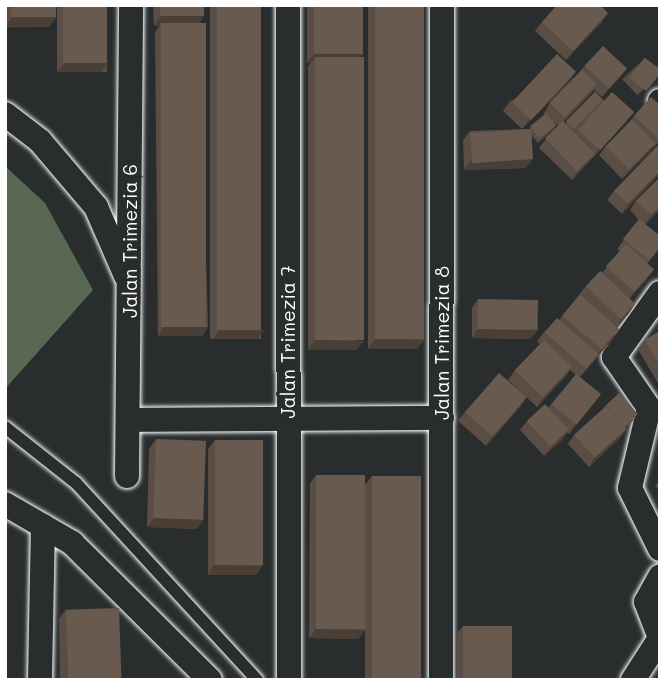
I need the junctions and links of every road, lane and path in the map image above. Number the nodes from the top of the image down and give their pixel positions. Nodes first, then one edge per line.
1 (131, 5) edge
2 (288, 5) edge
3 (442, 5) edge
4 (5, 114) edge
5 (130, 284) junction
6 (660, 293) edge
7 (288, 417) junction
8 (442, 418) junction
9 (130, 420) junction
10 (5, 427) edge
11 (127, 477) dead end
12 (5, 504) edge
13 (43, 526) junction
14 (660, 550) edge
15 (660, 577) edge
16 (40, 680) edge
17 (210, 680) edge
18 (257, 680) edge
19 (289, 680) edge
20 (441, 680) edge
21 (633, 680) edge

1 - 5 street, Jalan Trimezia 6
2 - 7 street, Jalan Trimezia 7
3 - 8 street, Jalan Trimezia 8
4 - 5 street
5 - 9 street, Jalan Trimezia 6
6 - 14 street
7 - 8 street
7 - 9 street
7 - 19 street, Jalan Trimezia 7
8 - 20 street, Jalan Trimezia 8
9 - 11 street, Jalan Trimezia 6
10 - 18 lane
12 - 13 street
13 - 16 street
13 - 17 street
15 - 21 street

